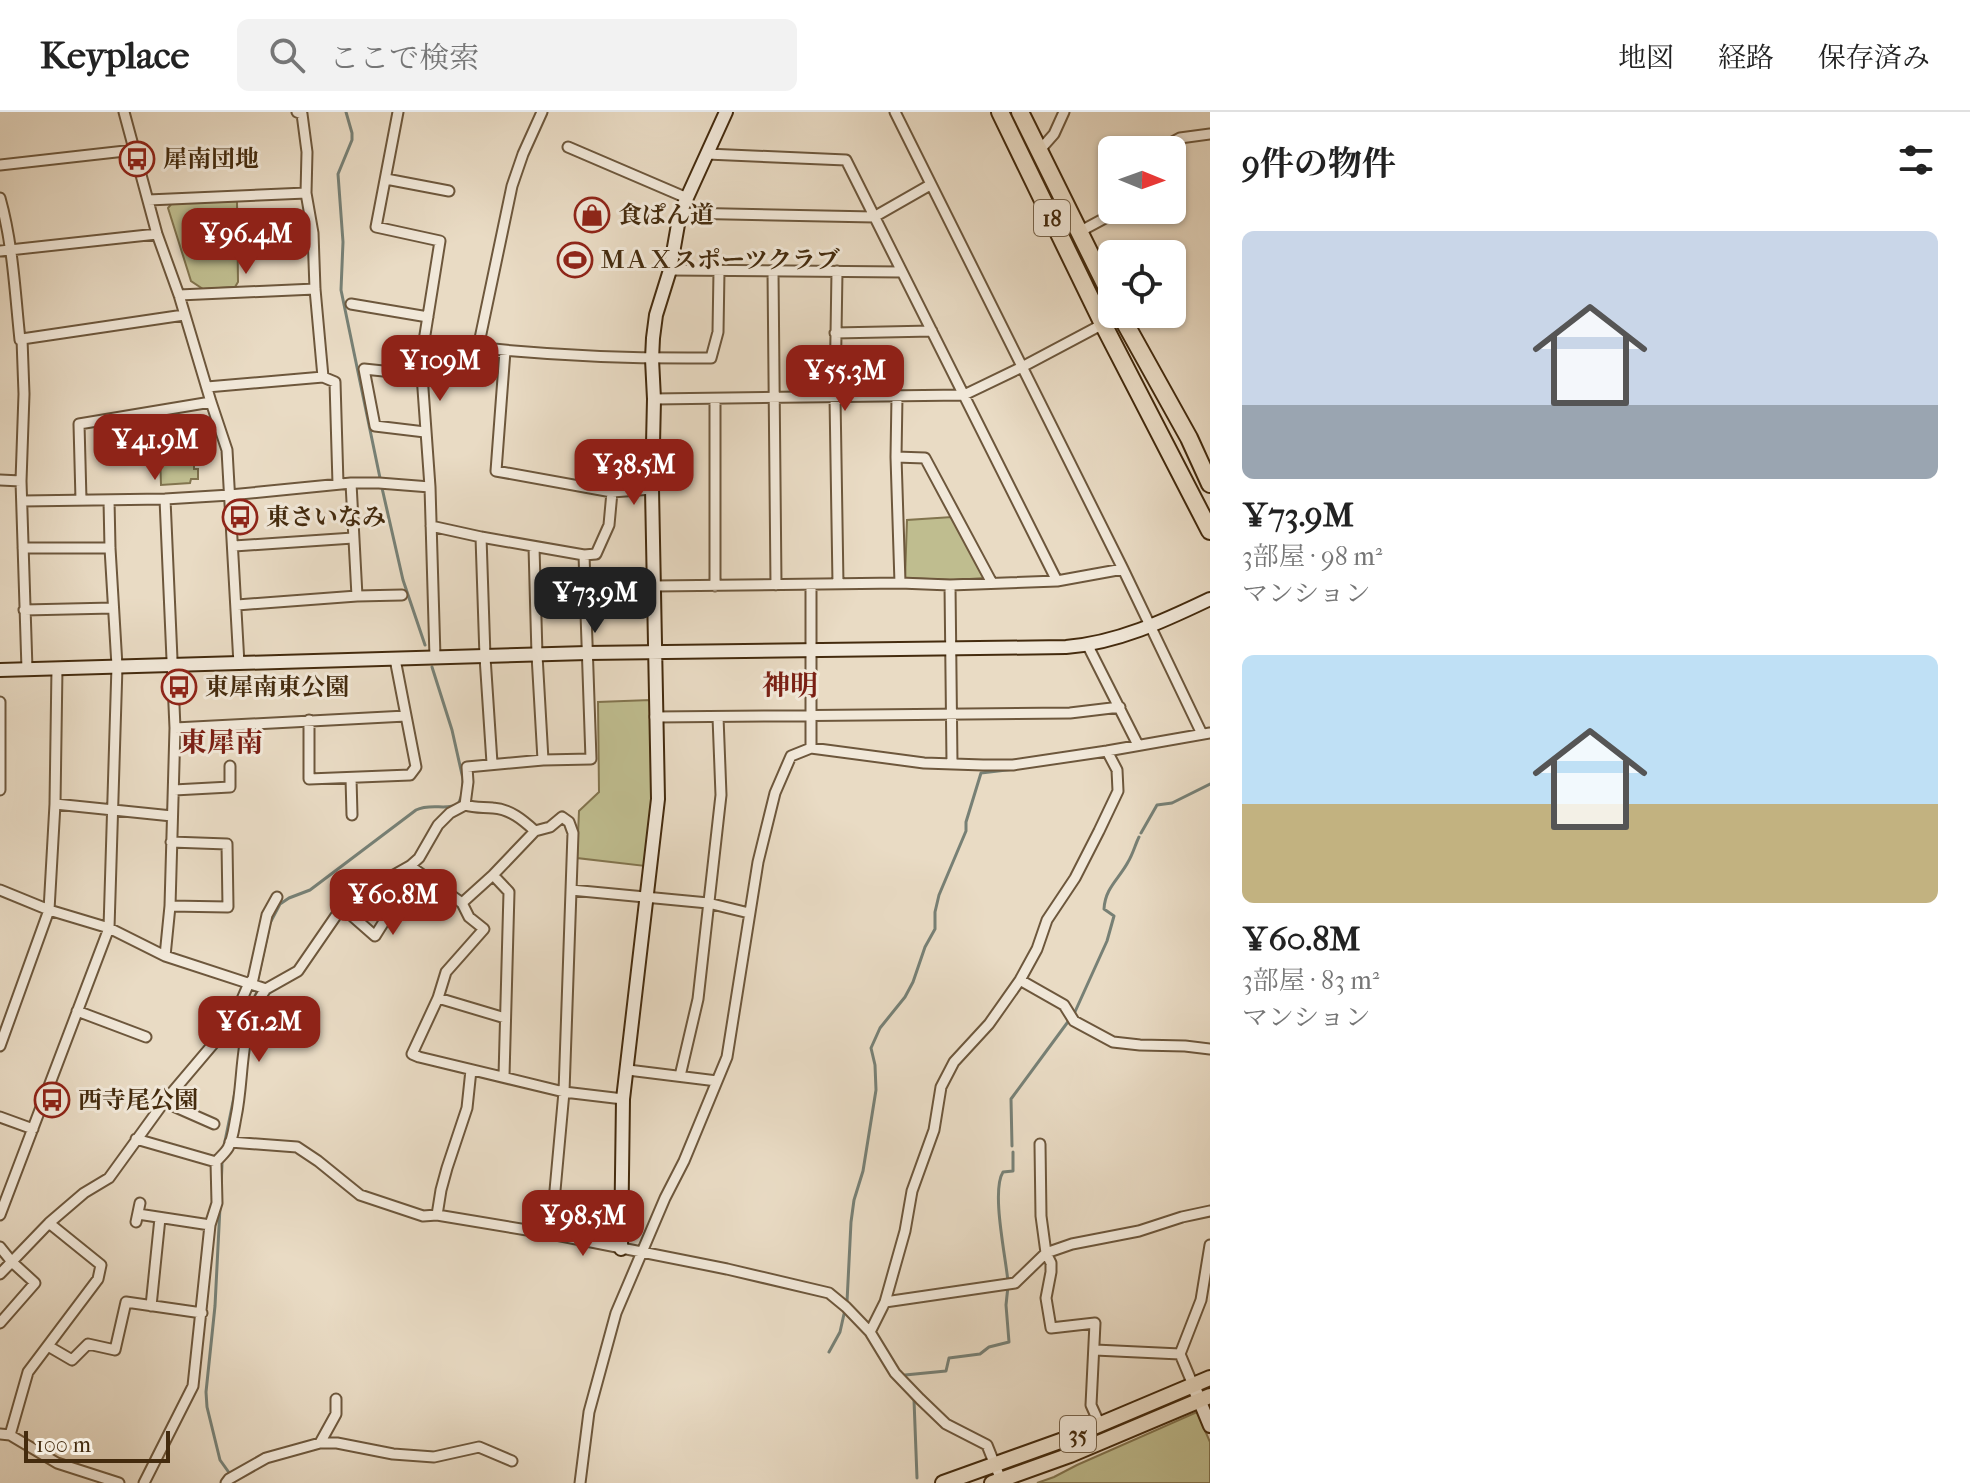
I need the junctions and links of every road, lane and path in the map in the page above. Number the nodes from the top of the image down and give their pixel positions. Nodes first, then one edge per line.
1 (124, 112) edge
2 (395, 112) edge
3 (542, 112) edge
4 (726, 112) edge
5 (895, 112) edge
6 (1000, 112) edge
7 (1020, 112) edge
8 (1064, 112) edge
9 (303, 113) edge
10 (1210, 134) edge
11 (1186, 137) edge
12 (568, 147) dead end
13 (134, 150) junction
14 (1039, 151) junction
15 (707, 154) junction
16 (0, 165) edge
17 (386, 179) junction
18 (930, 185) junction
19 (449, 191) dead end
20 (306, 193) junction
21 (0, 198) edge
22 (687, 198) junction
23 (148, 200) junction
24 (680, 213) junction
25 (874, 217) junction
26 (1098, 222) edge
27 (1079, 232) junction
28 (157, 234) junction
29 (6, 251) edge
30 (670, 270) junction
31 (1098, 270) edge
32 (719, 271) junction
33 (773, 271) junction
34 (837, 271) junction
35 (902, 272) junction
36 (315, 289) junction
37 (179, 295) junction
38 (351, 304) dead end
39 (1098, 314) edge
40 (184, 315) junction
41 (428, 317) junction
42 (1098, 327) edge
43 (1105, 328) edge
44 (1128, 328) edge
45 (932, 331) junction
46 (835, 333) junction
47 (22, 339) junction
48 (424, 341) junction
49 (478, 348) junction
50 (505, 351) junction
51 (652, 359) junction
52 (1022, 367) junction
53 (422, 375) junction
54 (323, 377) junction
55 (207, 387) junction
56 (964, 395) junction
57 (897, 396) junction
58 (835, 397) junction
59 (774, 398) junction
60 (654, 399) junction
61 (715, 399) junction
62 (211, 402) junction
63 (425, 432) junction
64 (896, 457) junction
65 (0, 480) edge
66 (21, 481) junction
67 (351, 483) junction
68 (338, 484) junction
69 (1210, 484) edge
70 (430, 487) junction
71 (652, 489) junction
72 (612, 492) junction
73 (230, 495) junction
74 (165, 499) junction
75 (81, 500) junction
76 (109, 500) junction
77 (22, 501) junction
78 (431, 526) junction
79 (1210, 531) edge
80 (481, 537) junction
81 (353, 538) junction
82 (234, 546) junction
83 (534, 547) junction
84 (23, 548) junction
85 (110, 548) junction
86 (584, 555) junction
87 (1123, 569) junction
88 (1057, 581) junction
89 (900, 583) junction
90 (992, 583) junction
91 (838, 584) junction
92 (776, 585) junction
93 (811, 585) junction
94 (950, 585) junction
95 (655, 586) junction
96 (715, 586) junction
97 (402, 595) dead end
98 (357, 596) junction
99 (1210, 599) edge
100 (237, 605) junction
101 (113, 608) junction
102 (24, 610) junction
103 (1151, 627) junction
104 (1088, 646) junction
105 (951, 649) junction
106 (811, 650) junction
107 (655, 652) junction
108 (587, 653) junction
109 (537, 655) junction
110 (435, 657) junction
111 (485, 657) junction
112 (395, 659) junction
113 (173, 664) junction
114 (239, 664) junction
115 (117, 666) junction
116 (57, 668) junction
117 (27, 669) junction
118 (0, 670) edge
119 (0, 702) edge
120 (1120, 707) junction
121 (951, 714) junction
122 (406, 716) junction
123 (812, 716) junction
124 (655, 717) junction
125 (718, 717) junction
126 (309, 720) junction
127 (175, 728) junction
128 (0, 730) edge
129 (1206, 734) edge
130 (1138, 745) junction
131 (811, 748) junction
132 (1107, 751) junction
133 (543, 760) junction
134 (492, 763) junction
135 (952, 763) junction
136 (230, 766) dead end
137 (351, 778) junction
138 (0, 790) edge
139 (174, 790) junction
140 (55, 804) junction
141 (465, 805) junction
142 (114, 811) junction
143 (352, 815) dead end
144 (172, 816) junction
145 (535, 831) junction
146 (171, 842) junction
147 (410, 866) junction
148 (493, 875) junction
149 (386, 879) junction
150 (0, 890) edge
151 (571, 890) junction
152 (277, 897) dead end
153 (646, 897) junction
154 (462, 903) junction
155 (708, 903) junction
156 (170, 906) junction
157 (342, 907) junction
158 (49, 910) junction
159 (749, 913) junction
160 (109, 928) junction
161 (165, 956) junction
162 (1020, 980) junction
163 (249, 983) junction
164 (266, 989) junction
165 (438, 998) junction
166 (77, 1011) junction
167 (505, 1018) junction
168 (146, 1037) dead end
169 (0, 1046) edge
170 (1210, 1049) edge
171 (471, 1070) junction
172 (628, 1070) junction
173 (504, 1076) junction
174 (680, 1076) junction
175 (717, 1081) junction
176 (564, 1092) junction
177 (623, 1099) junction
178 (164, 1102) junction
179 (0, 1117) edge
180 (214, 1124) dead end
181 (33, 1129) junction
182 (136, 1139) junction
183 (230, 1142) junction
184 (1040, 1144) dead end
185 (216, 1162) junction
186 (1210, 1211) edge
187 (138, 1213) dead end
188 (0, 1215) edge
189 (437, 1215) junction
190 (160, 1218) junction
191 (49, 1223) junction
192 (210, 1225) junction
193 (551, 1234) junction
194 (1210, 1245) edge
195 (0, 1247) edge
196 (621, 1249) junction
197 (643, 1253) junction
198 (1046, 1253) junction
199 (12, 1262) junction
200 (0, 1274) edge
201 (885, 1302) junction
202 (151, 1306) junction
203 (202, 1313) junction
204 (0, 1323) edge
205 (870, 1332) junction
206 (48, 1346) junction
207 (1095, 1350) junction
208 (1180, 1354) junction
209 (1210, 1378) edge
210 (1193, 1385) junction
211 (1205, 1398) edge
212 (336, 1399) dead end
213 (1100, 1425) junction
214 (1210, 1426) edge
215 (5, 1435) edge
216 (320, 1443) junction
217 (512, 1461) dead end
218 (996, 1465) junction
219 (230, 1479) edge
220 (996, 1481) edge
221 (119, 1483) edge
222 (144, 1483) edge
223 (580, 1483) edge
224 (943, 1483) edge

1 - 13 street
2 - 17 street
3 - 49 street
4 - 15 street
5 - 18 street
6 - 39 highway, 18
7 - 14 highway, 18
8 - 14 street
9 - 20 street
10 - 11 street
12 - 22 street
13 - 16 street
13 - 23 street
14 - 27 highway, 18
15 - 22 street
15 - 25 street
17 - 19 street
17 - 41 street
18 - 25 street
18 - 52 street
20 - 23 street
20 - 36 street
21 - 29 street
22 - 24 street
23 - 28 street
24 - 25 street
24 - 30 street
25 - 35 street
26 - 27 street
27 - 31 highway, 18
28 - 29 street
28 - 37 street
29 - 47 street
30 - 32 street
30 - 51 street
32 - 33 street
32 - 51 street
33 - 34 street
33 - 59 street
34 - 35 street
34 - 46 street
35 - 45 street
36 - 37 street
36 - 54 street
37 - 40 street
38 - 41 street
40 - 47 street
40 - 55 street
41 - 48 street
42 - 52 street
43 - 79 highway, 18
44 - 69 highway
45 - 46 street
45 - 56 street
46 - 58 street
47 - 66 street
48 - 49 street
48 - 53 street
49 - 50 street
50 - 51 street
50 - 72 street
51 - 60 street
52 - 56 street
52 - 87 street
53 - 63 street
53 - 63 street
54 - 55 street
54 - 68 street
55 - 62 street
56 - 57 street
56 - 88 street
57 - 58 street
57 - 64 street
58 - 59 street
58 - 91 street
59 - 61 street
59 - 92 street
60 - 61 street
60 - 71 street
61 - 96 street
62 - 73 street
62 - 75 street
63 - 70 street
64 - 89 street
64 - 90 street
65 - 66 street
66 - 77 street
67 - 68 street
67 - 70 street
67 - 81 street
68 - 73 street
70 - 78 street
71 - 72 street
71 - 95 street
72 - 86 street
73 - 74 street
73 - 82 street
74 - 76 street
74 - 113 street
75 - 76 street
75 - 77 street
76 - 85 street
77 - 84 street
78 - 80 street
78 - 110 street
80 - 83 street
80 - 111 street
81 - 82 street
81 - 98 street
82 - 100 street
83 - 86 street
83 - 109 street
84 - 85 street
84 - 102 street
85 - 101 street
86 - 108 street
87 - 88 street
87 - 103 street
88 - 90 street
89 - 91 street
89 - 94 street
90 - 94 street
91 - 93 street
92 - 93 street
92 - 96 street
93 - 106 street
94 - 105 street
95 - 96 street
95 - 107 street
97 - 98 street
98 - 100 street
99 - 103 street
100 - 114 street
101 - 102 street
101 - 115 street
102 - 117 street
103 - 104 street
103 - 129 street
104 - 105 street
104 - 120 street
105 - 106 street
105 - 121 street
106 - 107 street
106 - 123 street
107 - 108 street
107 - 124 street
108 - 109 street
108 - 133 street
109 - 111 street
109 - 133 street
110 - 111 street
110 - 112 street
111 - 134 street
112 - 114 street
112 - 122 street
113 - 114 street
113 - 115 street
113 - 127 street
115 - 116 street
115 - 142 street
116 - 117 street
116 - 140 street
117 - 118 street
119 - 128 street
120 - 121 street
120 - 130 street
121 - 123 street
121 - 135 street
122 - 126 street
122 - 137 street
123 - 125 street
123 - 131 street
124 - 125 street
124 - 153 street
125 - 155 street
126 - 127 street
126 - 137 street
127 - 139 street
128 - 138 street
129 - 130 street
130 - 132 street
131 - 135 street
131 - 159 street
132 - 135 street
132 - 162 street
133 - 134 street
134 - 141 street
136 - 139 street
137 - 143 street
139 - 144 street
140 - 142 street
140 - 158 street
141 - 145 street
141 - 147 street
142 - 144 street
142 - 160 street
144 - 146 street
145 - 148 street
145 - 151 street
146 - 156 street
146 - 156 street
147 - 149 street
147 - 154 street
148 - 154 street
148 - 167 street
149 - 157 street
149 - 157 street
150 - 158 street
151 - 153 street
151 - 176 street
152 - 163 street
153 - 155 street
153 - 172 street
154 - 165 street
155 - 159 street
155 - 174 street
156 - 161 street
157 - 164 street
158 - 160 street
158 - 169 street
159 - 175 street
160 - 161 street
160 - 166 street
161 - 163 street
162 - 170 street
162 - 201 street
163 - 164 street
163 - 178 street
164 - 183 street
165 - 167 street
165 - 171 street
166 - 168 street
166 - 181 street
167 - 173 street
171 - 173 street
171 - 189 street
172 - 174 street
172 - 177 street
173 - 176 street
174 - 175 street
175 - 197 street
176 - 177 street
176 - 193 street
177 - 196 street
178 - 180 street
178 - 182 street
179 - 181 street
181 - 188 street
182 - 185 street
182 - 191 street
183 - 185 street
183 - 189 street
184 - 198 street
185 - 192 street
186 - 198 street
187 - 190 street
189 - 193 street
190 - 192 street
190 - 202 street
191 - 199 street
191 - 206 street
192 - 203 street
193 - 196 street
194 - 208 street
195 - 199 street
196 - 197 street
197 - 205 street
197 - 223 street
198 - 201 street
198 - 207 street
199 - 200 street
199 - 204 street
201 - 205 street
202 - 203 street
202 - 206 street
203 - 222 street
205 - 218 street
206 - 215 street
207 - 208 street
207 - 213 street
208 - 210 street
209 - 210 main road, 35
210 - 211 street
210 - 213 main road, 35
211 - 214 street
211 - 220 main road, 35
212 - 216 street
213 - 218 main road, 35
215 - 221 street
216 - 217 street
216 - 219 street
218 - 220 street
218 - 224 main road, 35

